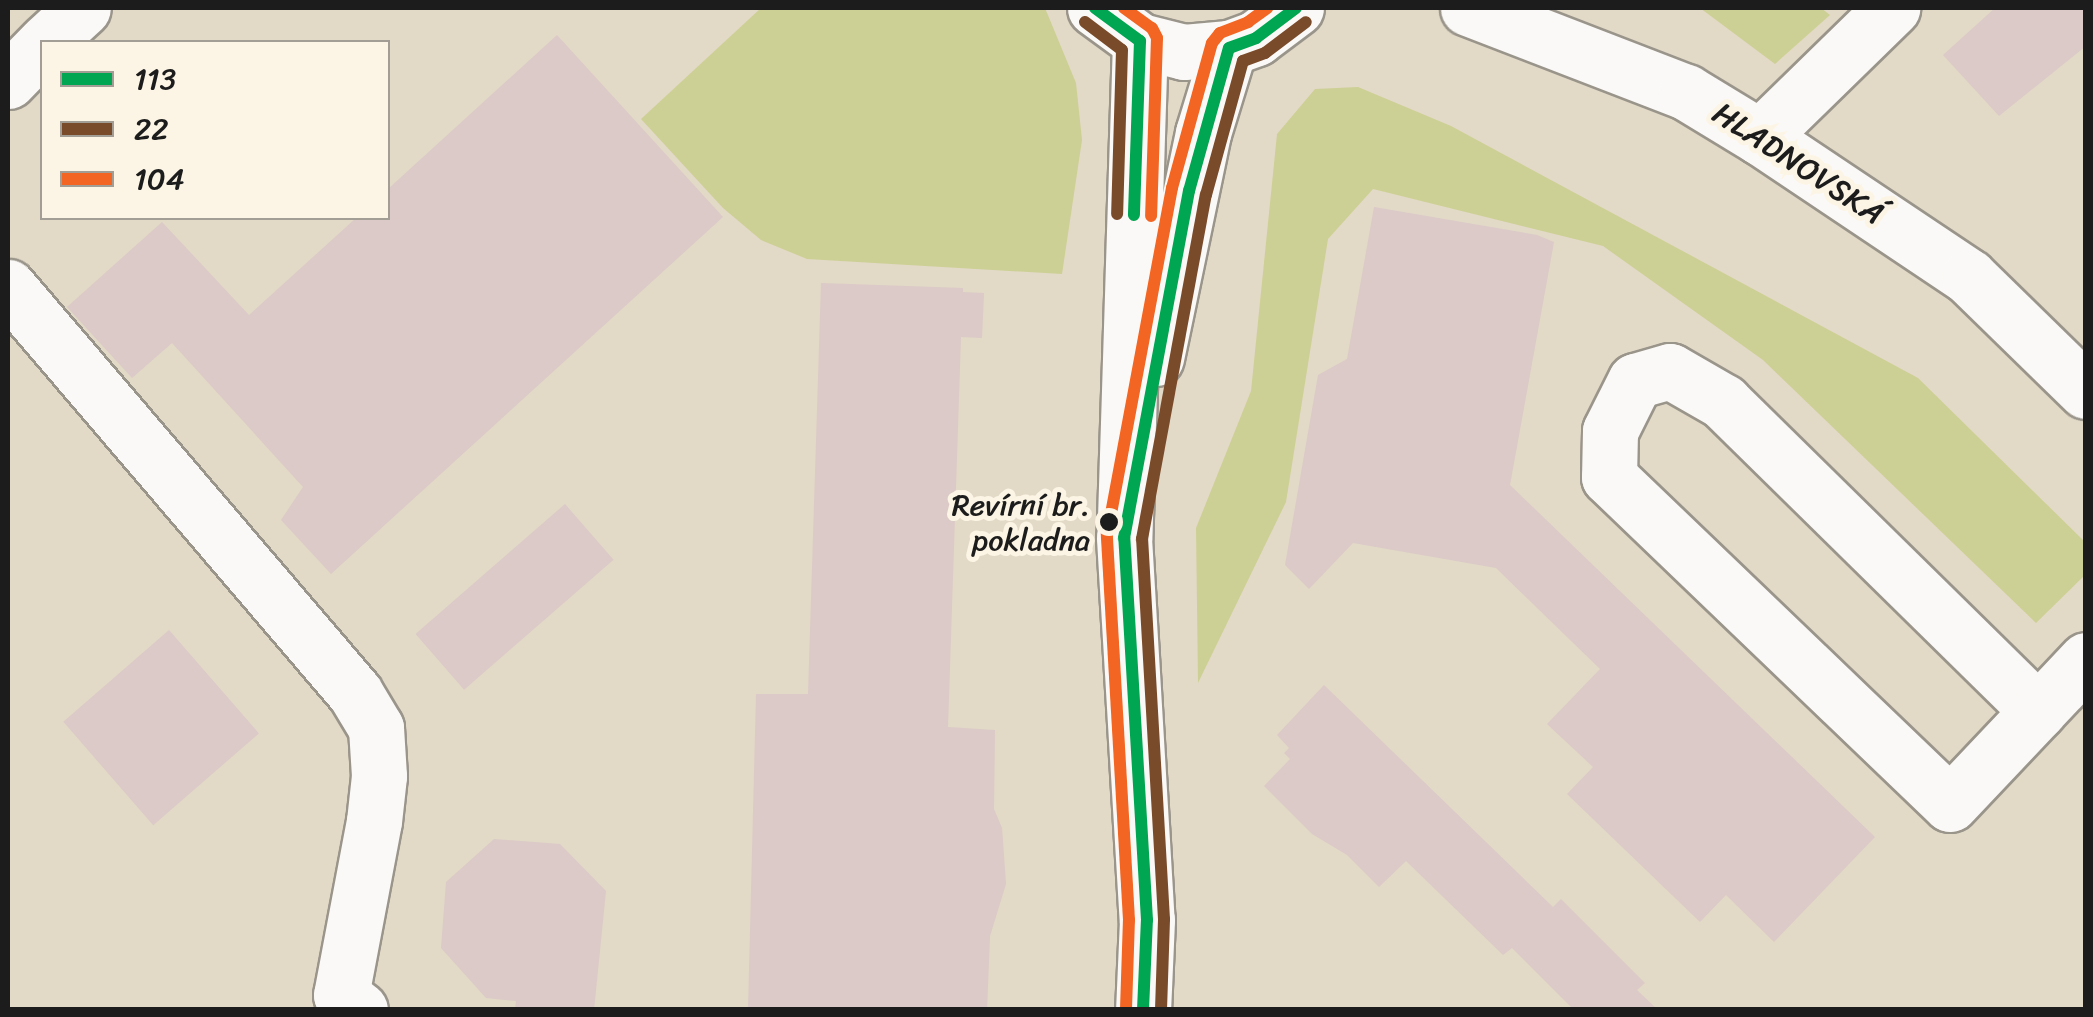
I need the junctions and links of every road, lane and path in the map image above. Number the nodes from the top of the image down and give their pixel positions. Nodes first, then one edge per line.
1 (84, 8) edge
2 (1095, 8) edge
3 (1296, 8) edge
4 (1468, 8) edge
5 (1892, 8) edge
6 (48, 40) edge
7 (1140, 41) junction
8 (40, 48) edge
9 (1229, 48) junction
10 (8, 81) edge
11 (1760, 138) junction
12 (8, 287) edge
13 (2086, 391) edge
14 (1124, 538) junction
15 (2086, 660) edge
16 (2038, 711) junction
17 (346, 1005) edge
18 (1143, 1010) edge

1 - 6 street
2 - 7 street
3 - 9 street
4 - 11 street, HLADNOVSKÁ
5 - 11 street
7 - 9 street
7 - 14 street
8 - 10 street
9 - 14 street
11 - 13 street, HLADNOVSKÁ
12 - 17 street
14 - 18 street
15 - 16 street
16 - 16 street

